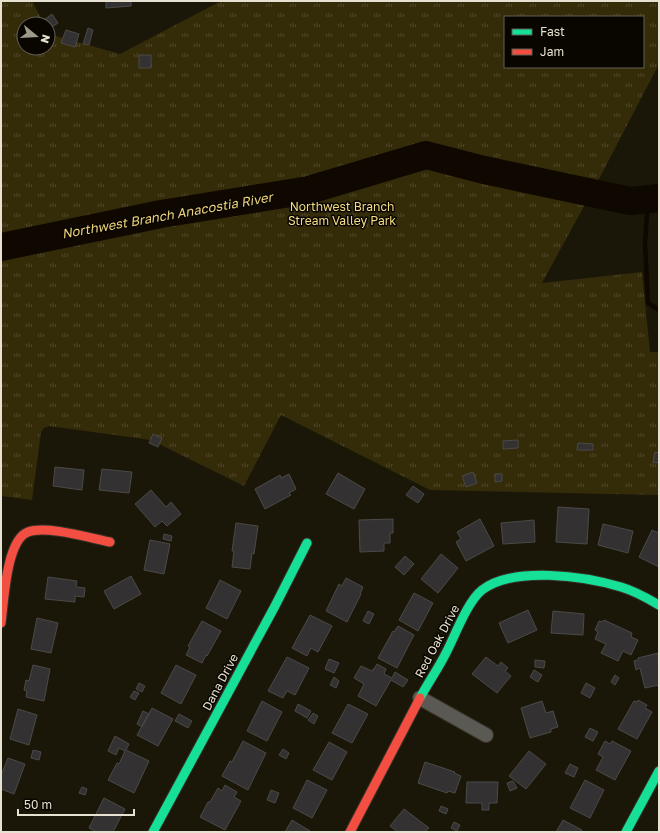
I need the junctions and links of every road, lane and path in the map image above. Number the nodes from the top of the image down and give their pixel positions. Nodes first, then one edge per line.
1 (110, 542) dead end
2 (307, 543) dead end
3 (659, 605) edge
4 (1, 623) edge
5 (420, 698) junction
6 (486, 735) dead end
7 (659, 771) edge
8 (153, 832) edge
9 (350, 832) edge
10 (626, 832) edge

1 - 4 street
2 - 8 street, Dana Drive
3 - 5 street, Red Oak Drive
5 - 6 street
5 - 9 street, Red Oak Drive
7 - 10 street

